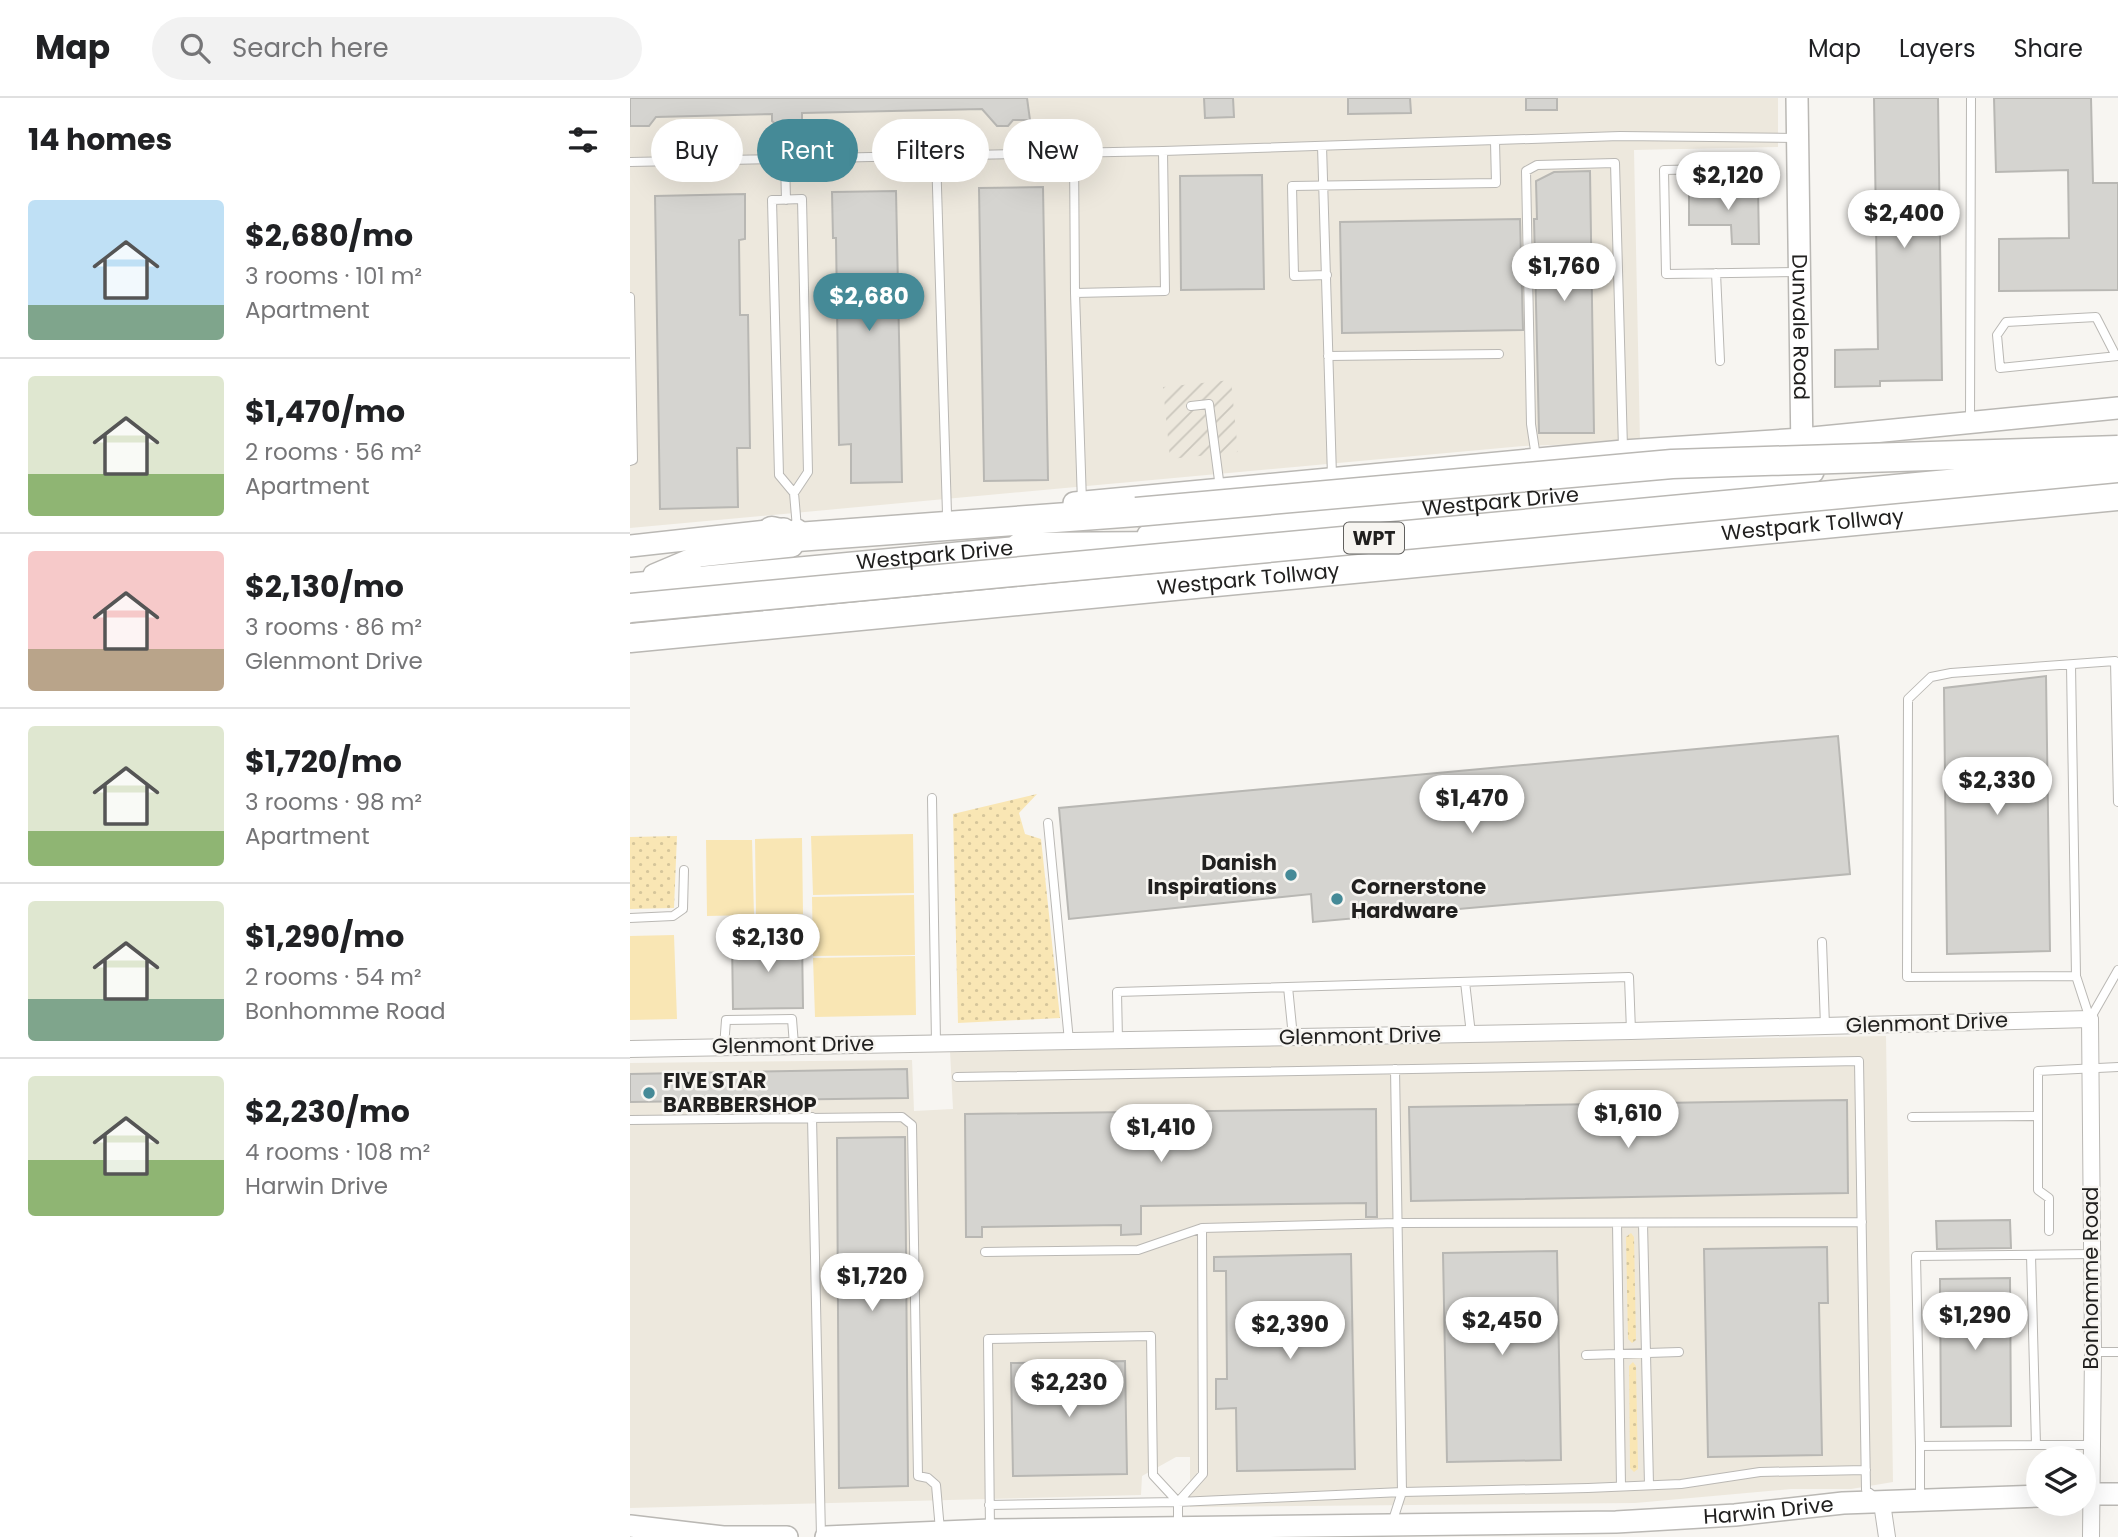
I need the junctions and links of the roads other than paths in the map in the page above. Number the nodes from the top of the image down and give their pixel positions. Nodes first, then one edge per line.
1 (1797, 98) edge
2 (1971, 98) edge
3 (1798, 139) junction
4 (1495, 142) junction
5 (1322, 146) junction
6 (1103, 151) edge
7 (1163, 151) junction
8 (757, 160) edge
9 (630, 162) edge
10 (1763, 168) dead end
11 (786, 182) edge
12 (937, 182) edge
13 (1074, 182) edge
14 (1325, 185) junction
15 (786, 200) junction
16 (1798, 272) junction
17 (1716, 273) junction
18 (1327, 275) junction
19 (1075, 293) junction
20 (630, 297) edge
21 (1499, 354) dead end
22 (1328, 356) junction
23 (2117, 356) edge
24 (1720, 361) dead end
25 (1192, 406) dead end
26 (2118, 408) edge
27 (1970, 423) junction
28 (1802, 439) junction
29 (2118, 442) edge
30 (2118, 450) edge
31 (1623, 451) junction
32 (1537, 460) junction
33 (630, 461) edge
34 (2118, 468) edge
35 (1803, 473) junction
36 (1332, 480) junction
37 (1220, 490) junction
38 (794, 493) junction
39 (2118, 496) edge
40 (1082, 502) junction
41 (947, 514) junction
42 (789, 532) junction
43 (1591, 545) junction
44 (630, 546) edge
45 (1020, 547) junction
46 (631, 592) edge
47 (630, 638) edge
48 (2071, 666) junction
49 (933, 798) dead end
50 (2118, 802) edge
51 (1048, 823) dead end
52 (684, 870) dead end
53 (630, 918) edge
54 (1822, 942) dead end
55 (2118, 970) edge
56 (2077, 976) junction
57 (1465, 982) junction
58 (1288, 988) junction
59 (2090, 1018) junction
60 (1825, 1026) junction
61 (1631, 1031) junction
62 (1471, 1034) junction
63 (1293, 1037) junction
64 (1118, 1040) junction
65 (1069, 1041) junction
66 (936, 1043) junction
67 (794, 1045) junction
68 (724, 1047) junction
69 (630, 1049) edge
70 (2118, 1067) edge
71 (1395, 1069) junction
72 (2091, 1069) junction
73 (957, 1077) dead end
74 (2038, 1116) junction
75 (1912, 1117) dead end
76 (812, 1118) junction
77 (630, 1120) edge
78 (1862, 1222) junction
79 (1397, 1223) junction
80 (1616, 1223) junction
81 (1643, 1223) junction
82 (1202, 1227) junction
83 (2049, 1231) dead end
84 (985, 1252) dead end
85 (2091, 1254) junction
86 (2031, 1255) junction
87 (2093, 1352) junction
88 (2118, 1352) edge
89 (1646, 1353) junction
90 (1679, 1353) dead end
91 (1586, 1354) dead end
92 (1619, 1354) junction
93 (2036, 1445) junction
94 (2091, 1445) joint
95 (1920, 1446) junction
96 (1867, 1470) junction
97 (1649, 1485) junction
98 (1621, 1486) junction
99 (1402, 1492) junction
100 (2096, 1494) edge
101 (2118, 1494) edge
102 (2026, 1497) edge
103 (1920, 1501) junction
104 (1178, 1502) junction
105 (1882, 1503) junction
106 (989, 1505) junction
107 (2089, 1516) edge
108 (630, 1525) edge
109 (1178, 1528) junction
110 (990, 1530) junction
111 (1392, 1530) edge
112 (940, 1535) edge
113 (723, 1537) edge
114 (787, 1537) edge
115 (824, 1537) edge
116 (1887, 1537) edge
117 (2091, 1537) edge

1 - 3 main road, Dunvale Road
2 - 27 lane
3 - 4 lane
3 - 16 main road, Dunvale Road
4 - 5 lane
4 - 14 lane
5 - 7 lane
5 - 14 lane
6 - 7 lane
7 - 19 lane
8 - 9 lane
10 - 17 lane
11 - 15 lane
12 - 41 lane
13 - 19 lane
14 - 18 lane
14 - 18 lane
15 - 38 lane
15 - 38 lane
16 - 17 lane
16 - 28 main road, Dunvale Road
17 - 24 lane
18 - 22 lane
19 - 40 lane
20 - 33 lane
21 - 22 lane
22 - 36 lane
23 - 23 lane
25 - 37 lane
26 - 27 main road, Westpark Drive
27 - 28 main road, Westpark Drive
28 - 31 main road, Westpark Drive
28 - 35 main road, Dunvale Road
29 - 35 main road, Westpark Drive
30 - 42 highway, bridge
31 - 32 main road, Westpark Drive
31 - 32 lane
32 - 36 main road, Westpark Drive
34 - 46 highway, Westpark Tollway / WPT, bridge
35 - 45 main road, Westpark Drive
36 - 37 main road, Westpark Drive
37 - 40 main road, Westpark Drive
38 - 42 lane
39 - 43 highway, Westpark Tollway / WPT
40 - 41 main road, Westpark Drive
41 - 42 main road, Westpark Drive
42 - 44 main road, Westpark Drive
42 - 46 main road
43 - 45 highway
43 - 47 highway, Westpark Tollway / WPT
45 - 46 main road, Westpark Drive
48 - 50 lane
48 - 56 lane
48 - 56 lane
49 - 66 lane
51 - 65 lane
52 - 53 lane
54 - 60 lane
55 - 59 lane
56 - 59 lane
57 - 58 lane
57 - 61 lane
57 - 62 lane
58 - 63 lane
58 - 64 lane
59 - 60 street, Glenmont Drive
59 - 72 street, Bonhomme Road
60 - 61 street, Glenmont Drive
61 - 62 street, Glenmont Drive
62 - 63 street, Glenmont Drive
63 - 64 street, Glenmont Drive
64 - 65 street, Glenmont Drive
65 - 66 street, Glenmont Drive
66 - 67 street, Glenmont Drive
67 - 68 street, Glenmont Drive
67 - 68 lane
68 - 69 street, Glenmont Drive
70 - 72 lane
71 - 73 lane
71 - 78 lane
71 - 79 lane
72 - 74 lane
72 - 85 street, Bonhomme Road
74 - 75 lane
74 - 83 lane
76 - 77 lane
76 - 112 lane
76 - 115 lane
78 - 81 lane
78 - 96 lane
79 - 80 lane
79 - 82 lane
79 - 99 lane
80 - 81 lane
80 - 92 lane
81 - 89 lane
82 - 84 lane
82 - 104 lane
85 - 86 lane
85 - 87 street, Bonhomme Road
86 - 93 lane
86 - 95 lane
87 - 88 lane
87 - 94 street, Bonhomme Road
89 - 90 lane
89 - 92 lane
89 - 97 lane
91 - 92 lane
92 - 98 lane
93 - 94 lane
93 - 95 lane
95 - 103 lane
96 - 97 lane
96 - 105 lane
97 - 98 lane
98 - 99 lane
99 - 104 lane
99 - 111 lane
100 - 101 main road
102 - 103 main road, Harwin Drive
103 - 105 main road, Harwin Drive
104 - 106 lane
104 - 106 lane
104 - 109 lane
105 - 111 main road, Harwin Drive
105 - 116 street
106 - 110 lane
107 - 117 street, Bonhomme Road
108 - 113 main road
109 - 110 main road, Harwin Drive
109 - 111 main road, Harwin Drive
110 - 112 main road, Harwin Drive
112 - 115 main road, Harwin Drive
113 - 114 main road

